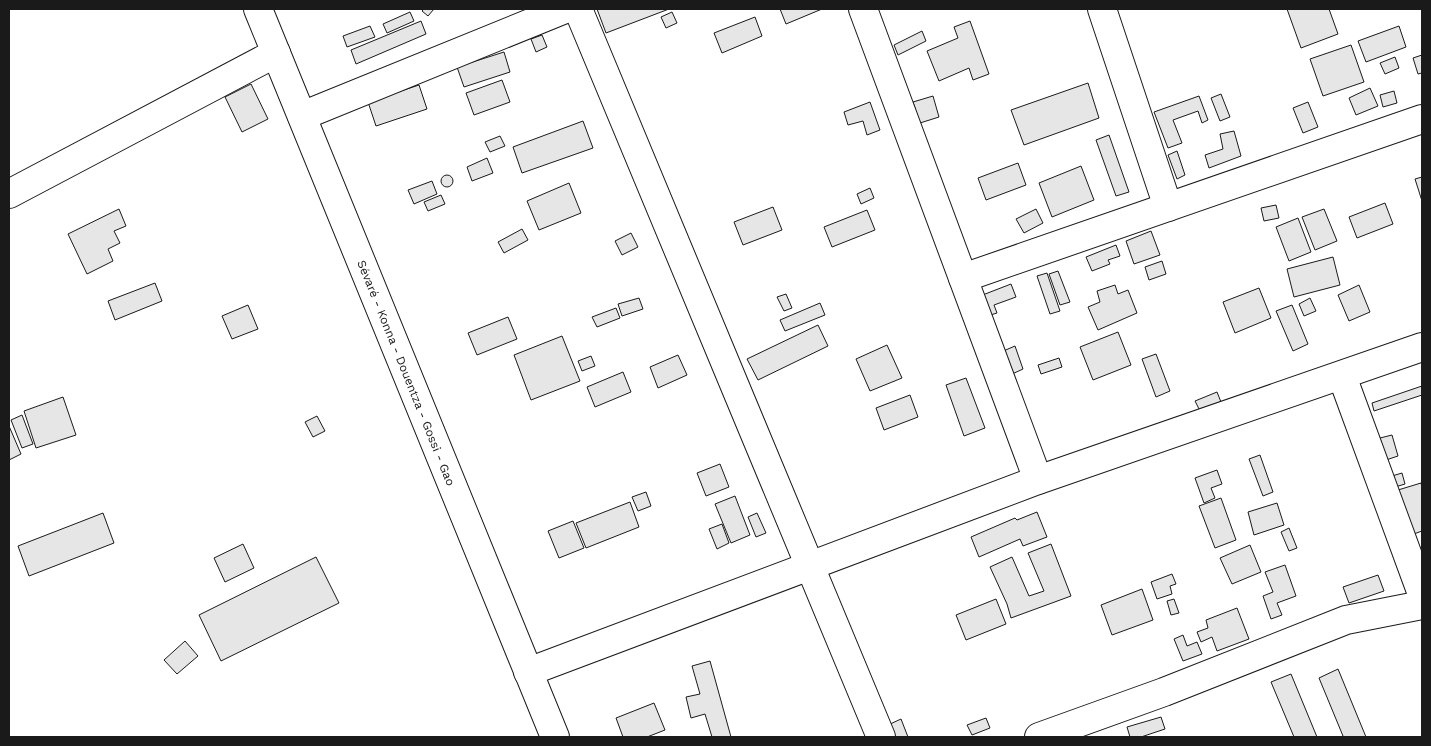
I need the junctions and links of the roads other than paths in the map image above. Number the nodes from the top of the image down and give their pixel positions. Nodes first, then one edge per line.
1 (258, 9) edge
2 (565, 9) edge
3 (578, 9) edge
4 (863, 9) edge
5 (1102, 9) edge
6 (276, 53) junction
7 (302, 116) junction
8 (1422, 119) edge
9 (9, 194) edge
10 (1168, 207) junction
11 (963, 278) junction
12 (1422, 348) edge
13 (1342, 376) junction
14 (1038, 480) junction
15 (810, 566) junction
16 (1422, 594) edge
17 (1422, 605) edge
18 (528, 672) junction
19 (555, 737) edge
20 (880, 737) edge
21 (1039, 737) edge

1 - 6 street, Sévaré - Konna - Douentza - Gossi - Gao
2 - 7 street
3 - 15 street
4 - 11 street
5 - 10 street
6 - 7 street, Sévaré - Konna - Douentza - Gossi - Gao
6 - 9 street
7 - 18 street, Sévaré - Konna - Douentza - Gossi - Gao
8 - 10 street
10 - 11 street
11 - 14 street
12 - 13 street
13 - 14 street
13 - 16 street
14 - 15 street
15 - 18 street
15 - 20 street
17 - 21 street
18 - 19 street, Sévaré - Konna - Douentza - Gossi - Gao

